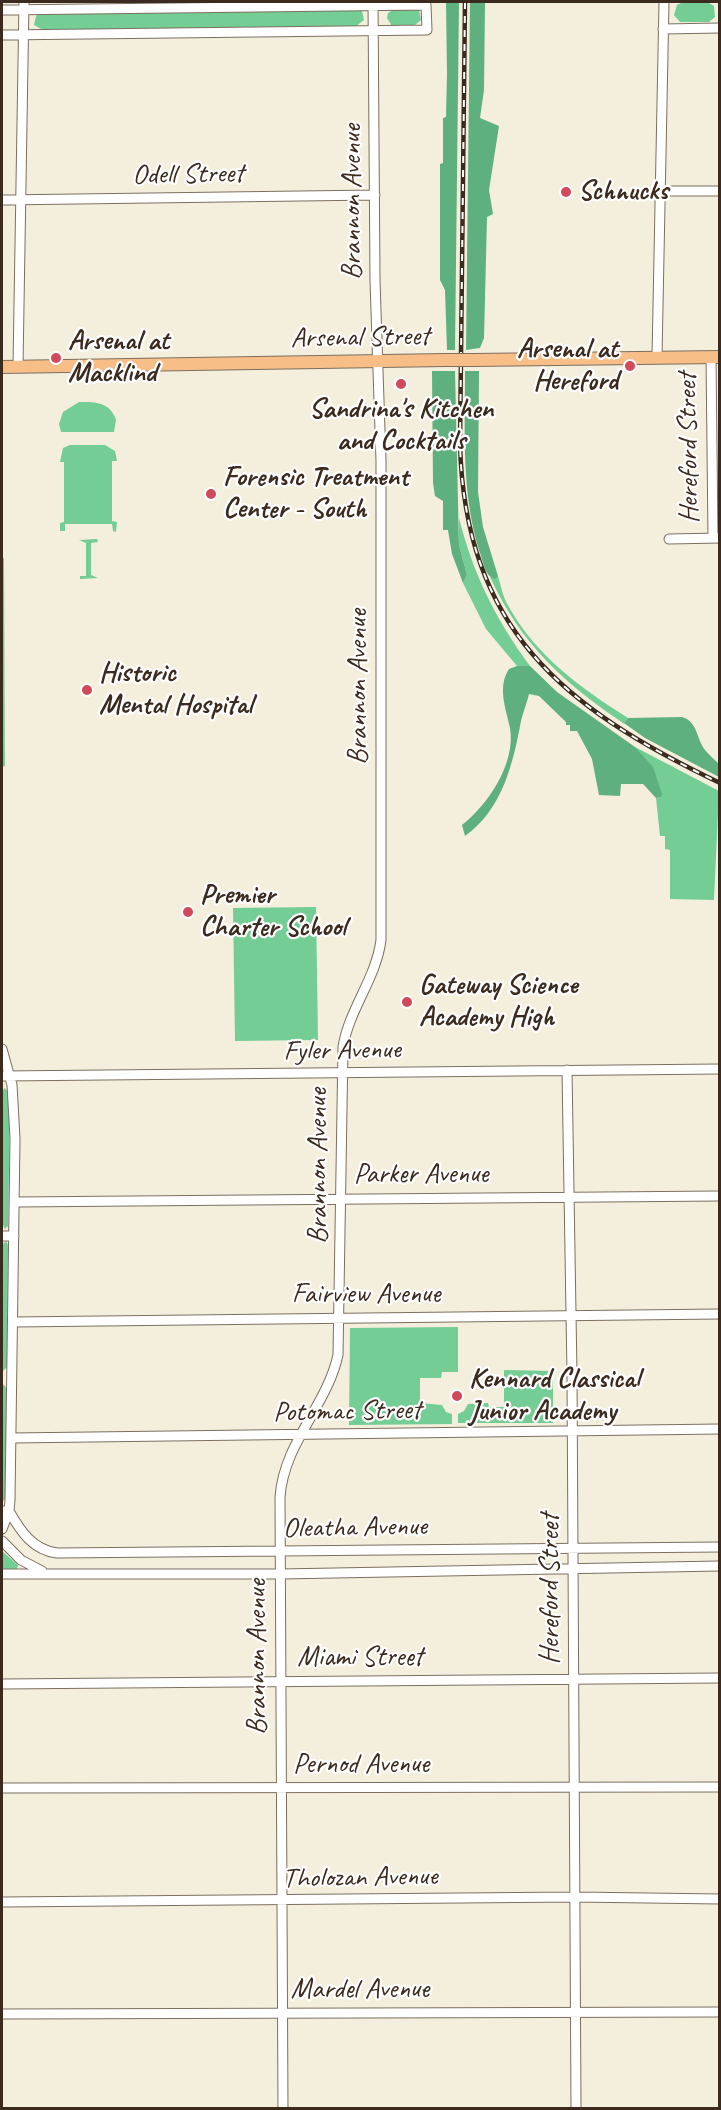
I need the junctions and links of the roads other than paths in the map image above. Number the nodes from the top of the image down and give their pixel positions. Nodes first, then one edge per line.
1 (664, 2) edge
2 (374, 4) edge
3 (24, 6) edge
4 (2, 10) edge
5 (720, 28) edge
6 (663, 29) junction
7 (374, 31) junction
8 (23, 34) junction
9 (2, 35) edge
10 (660, 191) junction
11 (720, 191) edge
12 (375, 195) junction
13 (21, 199) junction
14 (2, 200) edge
15 (657, 357) junction
16 (715, 357) edge
17 (380, 361) junction
18 (18, 366) junction
19 (2, 367) edge
20 (716, 538) edge
21 (669, 539) dead end
22 (2, 1049) edge
23 (720, 1069) edge
24 (567, 1070) junction
25 (342, 1074) junction
26 (6, 1076) edge
27 (720, 1196) edge
28 (568, 1197) junction
29 (342, 1198) junction
30 (15, 1202) junction
31 (2, 1236) edge
32 (14, 1236) junction
33 (720, 1314) edge
34 (570, 1316) junction
35 (340, 1317) junction
36 (13, 1322) junction
37 (2, 1377) edge
38 (12, 1377) junction
39 (720, 1429) edge
40 (571, 1433) junction
41 (299, 1435) junction
42 (12, 1438) junction
43 (5, 1511) edge
44 (2, 1528) edge
45 (2, 1541) edge
46 (720, 1546) edge
47 (573, 1549) junction
48 (280, 1551) junction
49 (720, 1566) edge
50 (573, 1569) junction
51 (2, 1574) edge
52 (56, 1574) junction
53 (280, 1574) junction
54 (720, 1678) edge
55 (574, 1679) junction
56 (281, 1681) junction
57 (2, 1684) edge
58 (282, 1787) junction
59 (720, 1787) edge
60 (2, 1788) edge
61 (574, 1788) junction
62 (575, 1898) junction
63 (720, 1899) edge
64 (282, 1901) junction
65 (2, 1902) edge
66 (283, 2012) junction
67 (576, 2012) junction
68 (720, 2012) edge
69 (2, 2014) edge
70 (283, 2109) edge
71 (576, 2109) edge

1 - 6 street, Hereford Street
2 - 3 street
2 - 7 street, Brannon Avenue
2 - 7 street
3 - 4 street
3 - 8 street
5 - 6 street
6 - 10 street, Hereford Street
7 - 8 street
7 - 12 street, Brannon Avenue
8 - 9 street
8 - 13 street
10 - 11 street
10 - 15 street, Hereford Street
12 - 13 street, Odell Street
12 - 17 street, Brannon Avenue
13 - 14 street, Odell Street
13 - 18 street
15 - 16 main road, Arsenal Street
15 - 17 main road, Arsenal Street, bridge
16 - 20 street, Hereford Street
17 - 18 main road, Arsenal Street
17 - 25 street, Brannon Avenue
18 - 19 main road, Arsenal Street
20 - 21 street
22 - 26 street
23 - 24 street, Fyler Avenue
24 - 25 street, Fyler Avenue
24 - 28 street, Hereford Street
25 - 26 street, Fyler Avenue
25 - 29 street, Brannon Avenue
26 - 30 street
27 - 28 street, Parker Avenue
28 - 29 street, Parker Avenue
28 - 34 street, Hereford Street
29 - 30 street, Parker Avenue
29 - 35 street, Brannon Avenue
30 - 32 street
31 - 32 street
32 - 36 street
33 - 34 street, Fairview Avenue
34 - 35 street, Fairview Avenue
34 - 40 street, Hereford Street
35 - 36 street, Fairview Avenue
35 - 41 street, Brannon Avenue
36 - 38 street
37 - 38 street
38 - 42 street
39 - 40 street, Potomac Street
40 - 41 street, Potomac Street
40 - 47 street, Hereford Street
41 - 42 street, Potomac Street
41 - 48 street, Brannon Avenue
42 - 43 street
43 - 44 street
43 - 48 street, Oleatha Avenue
45 - 52 street, Oleatha Avenue
46 - 47 street, Oleatha Avenue
47 - 48 street, Oleatha Avenue
47 - 50 street, Hereford Street
48 - 53 street, Brannon Avenue
49 - 50 street, Oleatha Avenue
50 - 53 street, Oleatha Avenue
50 - 55 street, Hereford Street
51 - 52 street, Oleatha Avenue
52 - 53 street, Oleatha Avenue
53 - 56 street, Brannon Avenue
54 - 55 street, Miami Street
55 - 56 street, Miami Street
55 - 61 street, Hereford Street
56 - 57 street, Miami Street
56 - 58 street, Brannon Avenue
58 - 60 street, Pernod Avenue
58 - 61 street, Pernod Avenue
58 - 64 street, Brannon Avenue
59 - 61 street, Pernod Avenue
61 - 62 street, Hereford Street
62 - 63 street, Tholozan Avenue
62 - 64 street, Tholozan Avenue
62 - 67 street, Hereford Street
64 - 65 street, Tholozan Avenue
64 - 66 street, Brannon Avenue
66 - 67 street, Mardel Avenue
66 - 69 street, Mardel Avenue
66 - 70 street, Brannon Avenue
67 - 68 street, Mardel Avenue
67 - 71 street, Hereford Street

